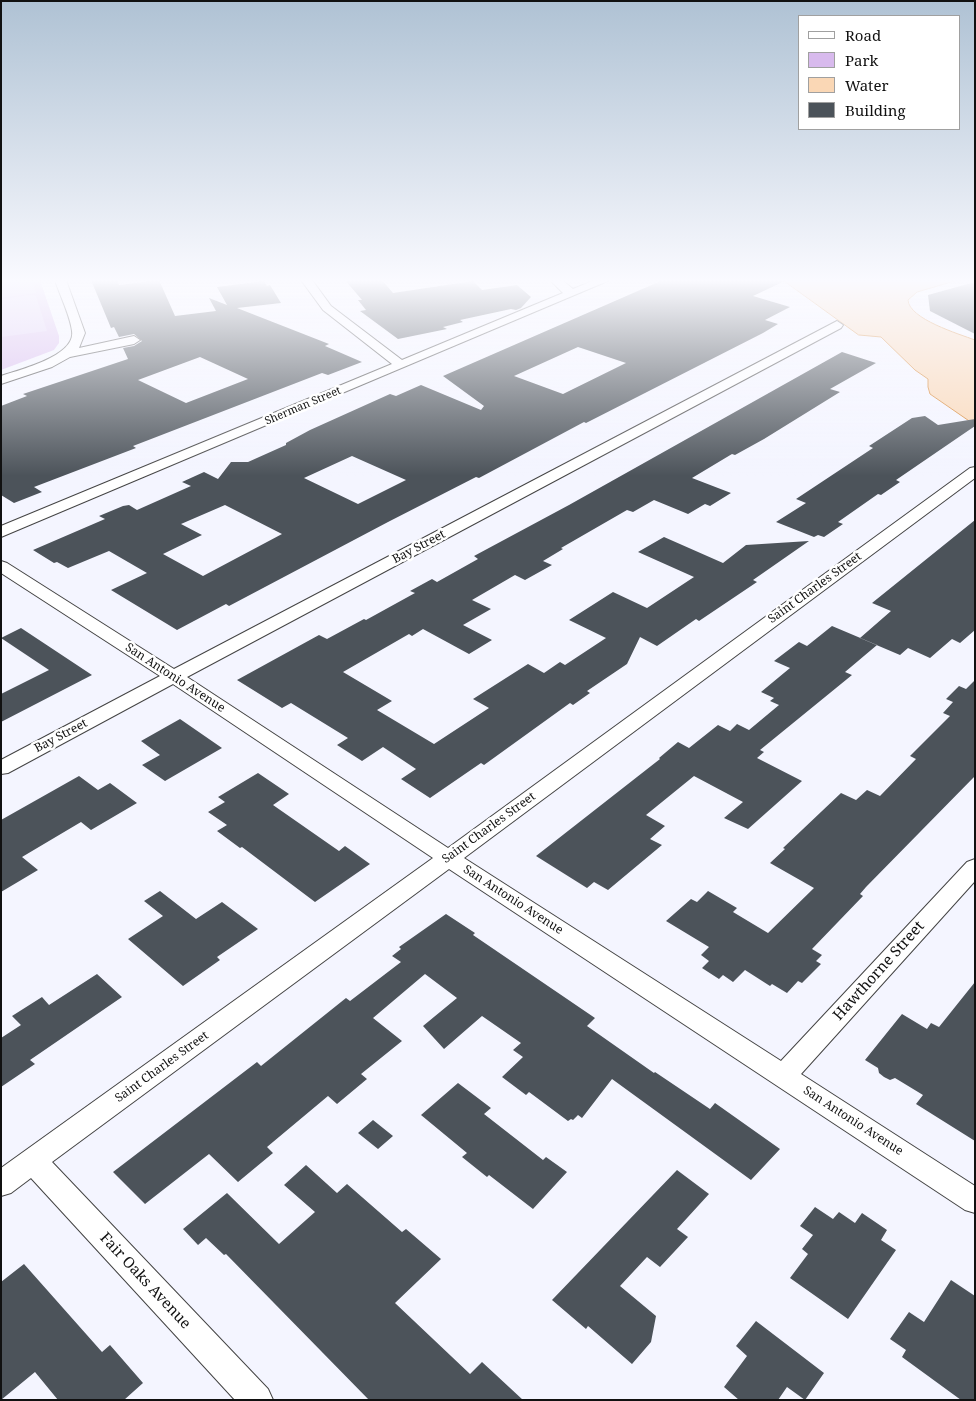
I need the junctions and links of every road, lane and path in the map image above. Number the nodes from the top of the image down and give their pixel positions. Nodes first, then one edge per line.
1 (75, 345) edge
2 (108, 345) edge
3 (376, 345) edge
4 (448, 345) edge
5 (799, 345) edge
6 (66, 354) junction
7 (401, 365) junction
8 (1, 380) edge
9 (975, 471) edge
10 (1, 532) edge
11 (1, 566) edge
12 (174, 676) junction
13 (1, 768) edge
14 (448, 858) junction
15 (975, 867) edge
16 (784, 1075) junction
17 (33, 1161) junction
18 (1, 1184) edge
19 (975, 1201) edge
20 (257, 1400) edge

1 - 6 street
2 - 6 street
3 - 7 street
4 - 7 street, Sherman Street
5 - 12 street, Bay Street
6 - 8 street
7 - 10 street, Sherman Street
9 - 14 street, Saint Charles Street
11 - 12 street, San Antonio Avenue
12 - 13 street, Bay Street
12 - 14 street, San Antonio Avenue
14 - 16 street, San Antonio Avenue
14 - 17 street, Saint Charles Street
15 - 16 street, Hawthorne Street
16 - 19 street, San Antonio Avenue
17 - 18 street, Saint Charles Street
17 - 20 street, Fair Oaks Avenue

